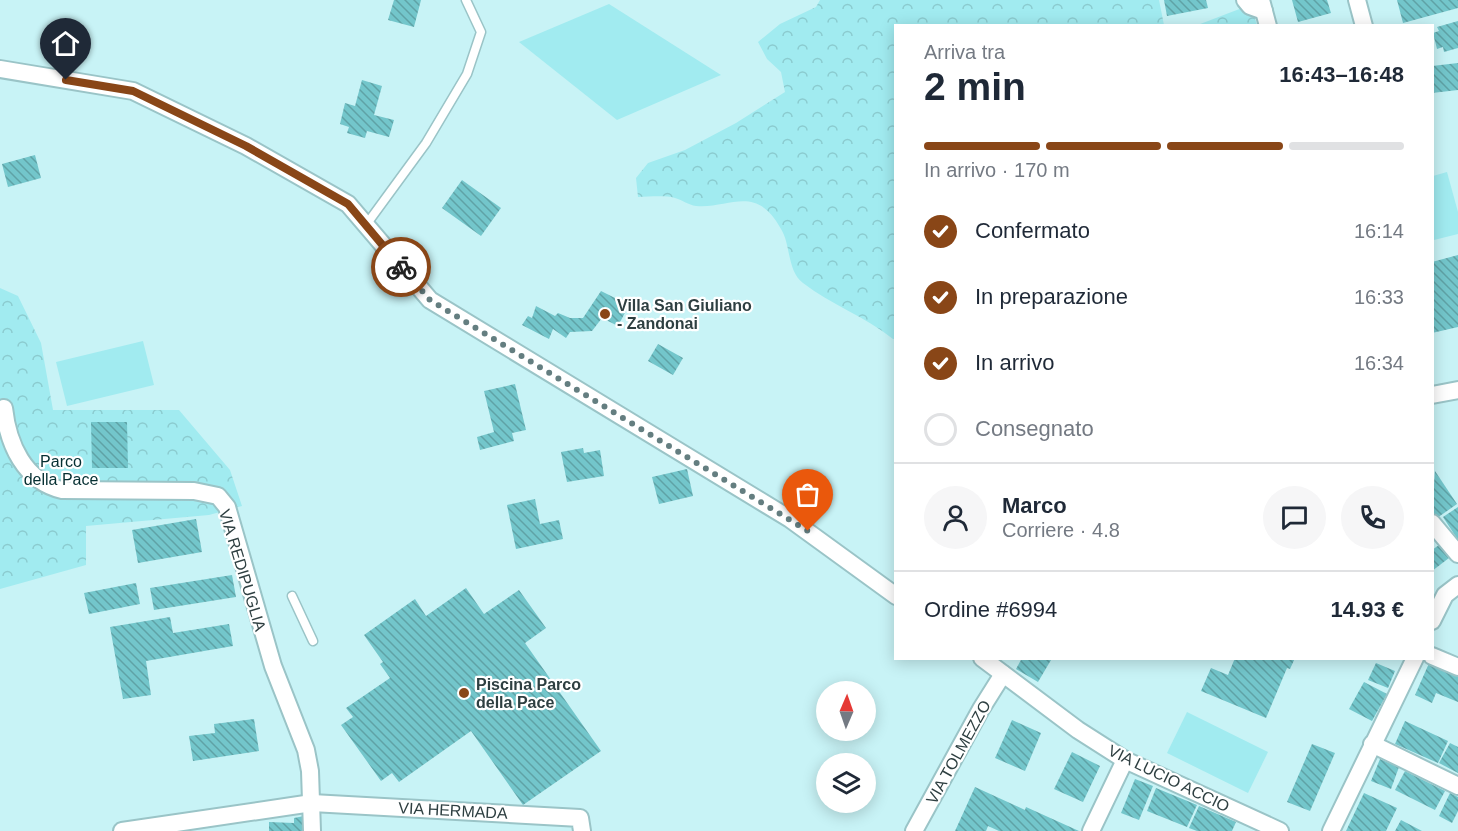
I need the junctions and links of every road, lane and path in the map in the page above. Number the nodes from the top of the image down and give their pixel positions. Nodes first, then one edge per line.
1 (466, 0) edge
2 (1245, 0) edge
3 (1357, 0) edge
4 (1264, 12) edge
5 (1363, 24) edge
6 (0, 69) edge
7 (366, 225) junction
8 (1458, 390) edge
9 (1434, 395) edge
10 (4, 408) dead end
11 (1434, 525) edge
12 (1458, 554) edge
13 (1458, 585) edge
14 (894, 595) edge
15 (292, 596) dead end
16 (1434, 617) edge
17 (313, 641) dead end
18 (1434, 657) edge
19 (985, 660) edge
20 (1414, 660) edge
21 (1458, 667) edge
22 (1003, 674) junction
23 (1372, 744) junction
24 (1125, 760) junction
25 (1458, 786) edge
26 (312, 802) junction
27 (152, 829) edge
28 (122, 831) edge
29 (312, 831) edge
30 (582, 831) edge
31 (914, 831) edge
32 (1091, 831) edge
33 (1280, 831) edge
34 (1330, 831) edge

1 - 7 lane
2 - 4 street
3 - 5 street
6 - 7 street
7 - 14 street
8 - 9 street
10 - 26 street, VIA REDIPUGLIA
11 - 12 street
13 - 16 street
15 - 17 lane
18 - 21 street
19 - 22 street, VIA LUCIO ACCIO
20 - 23 street
22 - 24 street, VIA LUCIO ACCIO
22 - 31 street, VIA TOLMEZZO
23 - 25 street
23 - 34 street
24 - 32 street
24 - 33 street, VIA LUCIO ACCIO
26 - 27 street
26 - 29 street, VIA REDIPUGLIA
26 - 30 street, VIA HERMADA
27 - 28 street

